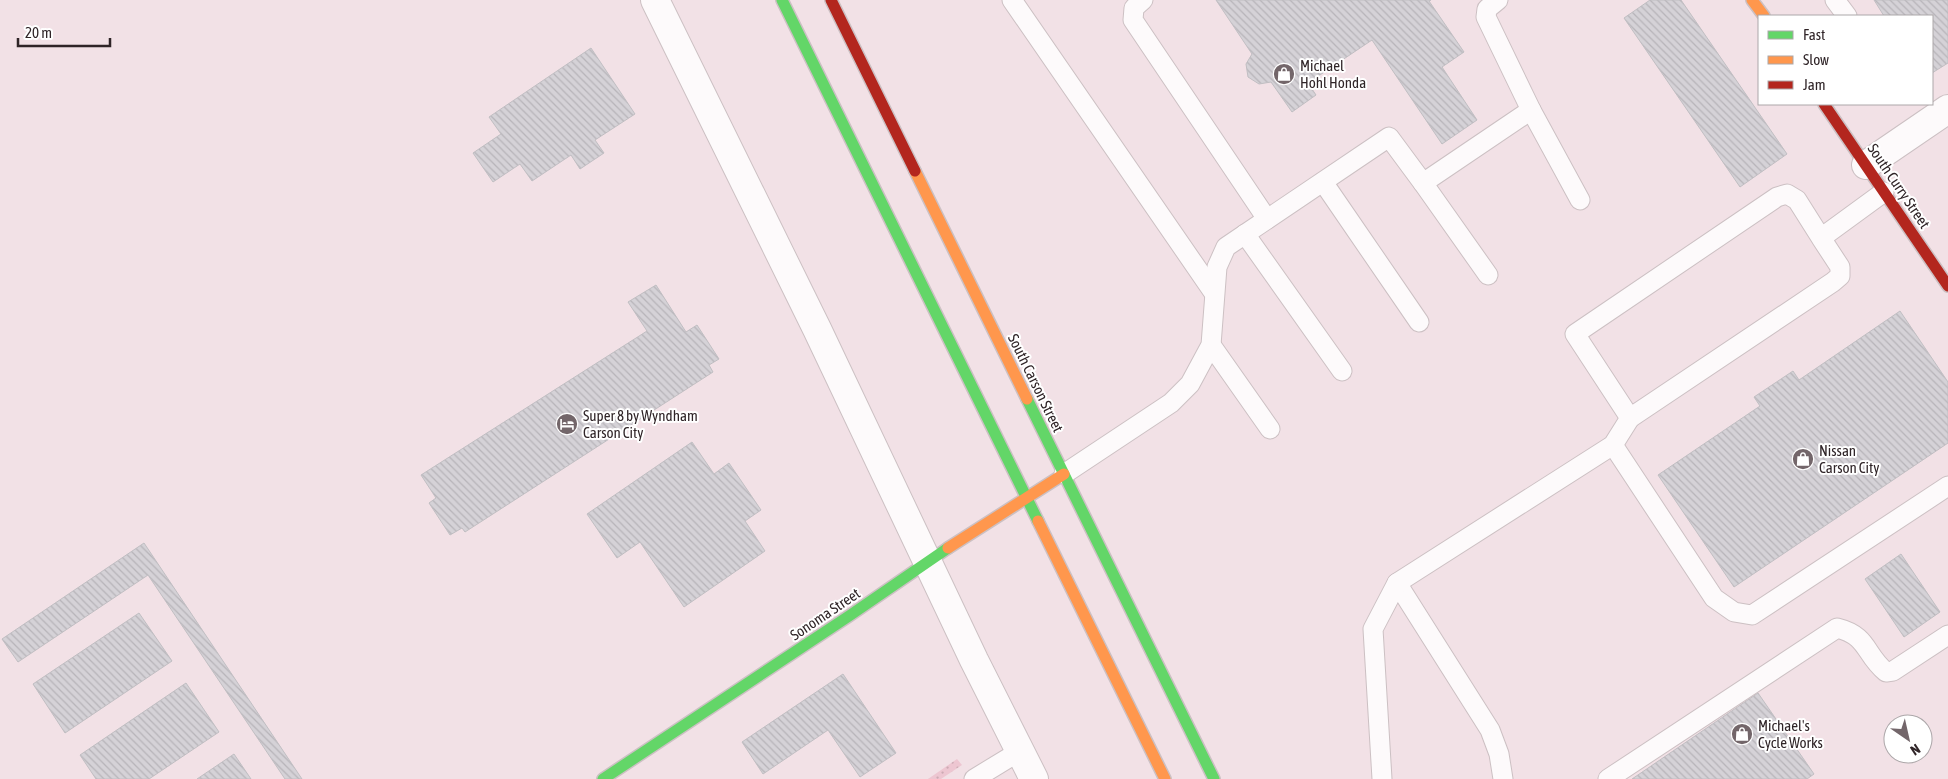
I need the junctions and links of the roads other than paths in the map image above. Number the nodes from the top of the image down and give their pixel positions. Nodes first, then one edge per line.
1 (655, 0) edge
2 (782, 0) edge
3 (831, 0) edge
4 (1012, 0) edge
5 (1120, 0) edge
6 (1143, 0) edge
7 (1498, 0) edge
8 (1752, 0) edge
9 (1835, 0) edge
10 (1763, 15) edge
11 (1845, 15) edge
12 (1133, 20) junction
13 (1825, 105) edge
14 (1948, 109) edge
15 (1531, 110) junction
16 (1866, 164) junction
17 (1323, 182) junction
18 (1423, 183) junction
19 (1884, 192) junction
20 (1580, 200) dead end
21 (1267, 219) junction
22 (1245, 234) junction
23 (1821, 238) junction
24 (1488, 275) dead end
25 (1948, 286) edge
26 (1214, 292) junction
27 (1419, 322) dead end
28 (1211, 345) junction
29 (1342, 371) dead end
30 (1630, 418) junction
31 (1270, 428) dead end
32 (1613, 445) junction
33 (1064, 474) junction
34 (1948, 486) edge
35 (1027, 497) junction
36 (928, 560) junction
37 (1397, 583) junction
38 (1948, 635) edge
39 (1020, 751) junction
40 (603, 779) edge
41 (974, 779) edge
42 (1034, 779) edge
43 (1165, 779) edge
44 (1214, 779) edge
45 (1382, 779) edge
46 (1503, 779) edge
47 (1608, 779) edge

1 - 36 street
2 - 35 main road
3 - 33 main road, South Carson Street
4 - 26 lane
5 - 12 lane
6 - 12 lane
7 - 15 lane
8 - 10 main road
9 - 11 lane
12 - 21 lane
13 - 16 main road, South Curry Street
14 - 16 street
15 - 18 lane
15 - 20 lane
16 - 19 main road, South Curry Street
17 - 18 lane
17 - 21 lane
17 - 27 lane
18 - 24 lane
19 - 23 lane
19 - 25 main road, South Curry Street
21 - 22 lane
22 - 26 lane
22 - 29 lane
23 - 30 lane
23 - 30 lane
26 - 28 lane
28 - 31 lane
28 - 33 lane
30 - 32 lane
32 - 34 lane
32 - 37 lane
33 - 35 main road, Sonoma Street
33 - 44 main road, South Carson Street
35 - 36 main road, Sonoma Street
35 - 43 main road
36 - 39 street
36 - 40 main road, Sonoma Street
37 - 45 lane
37 - 46 lane
38 - 47 lane
39 - 41 lane
39 - 42 street

